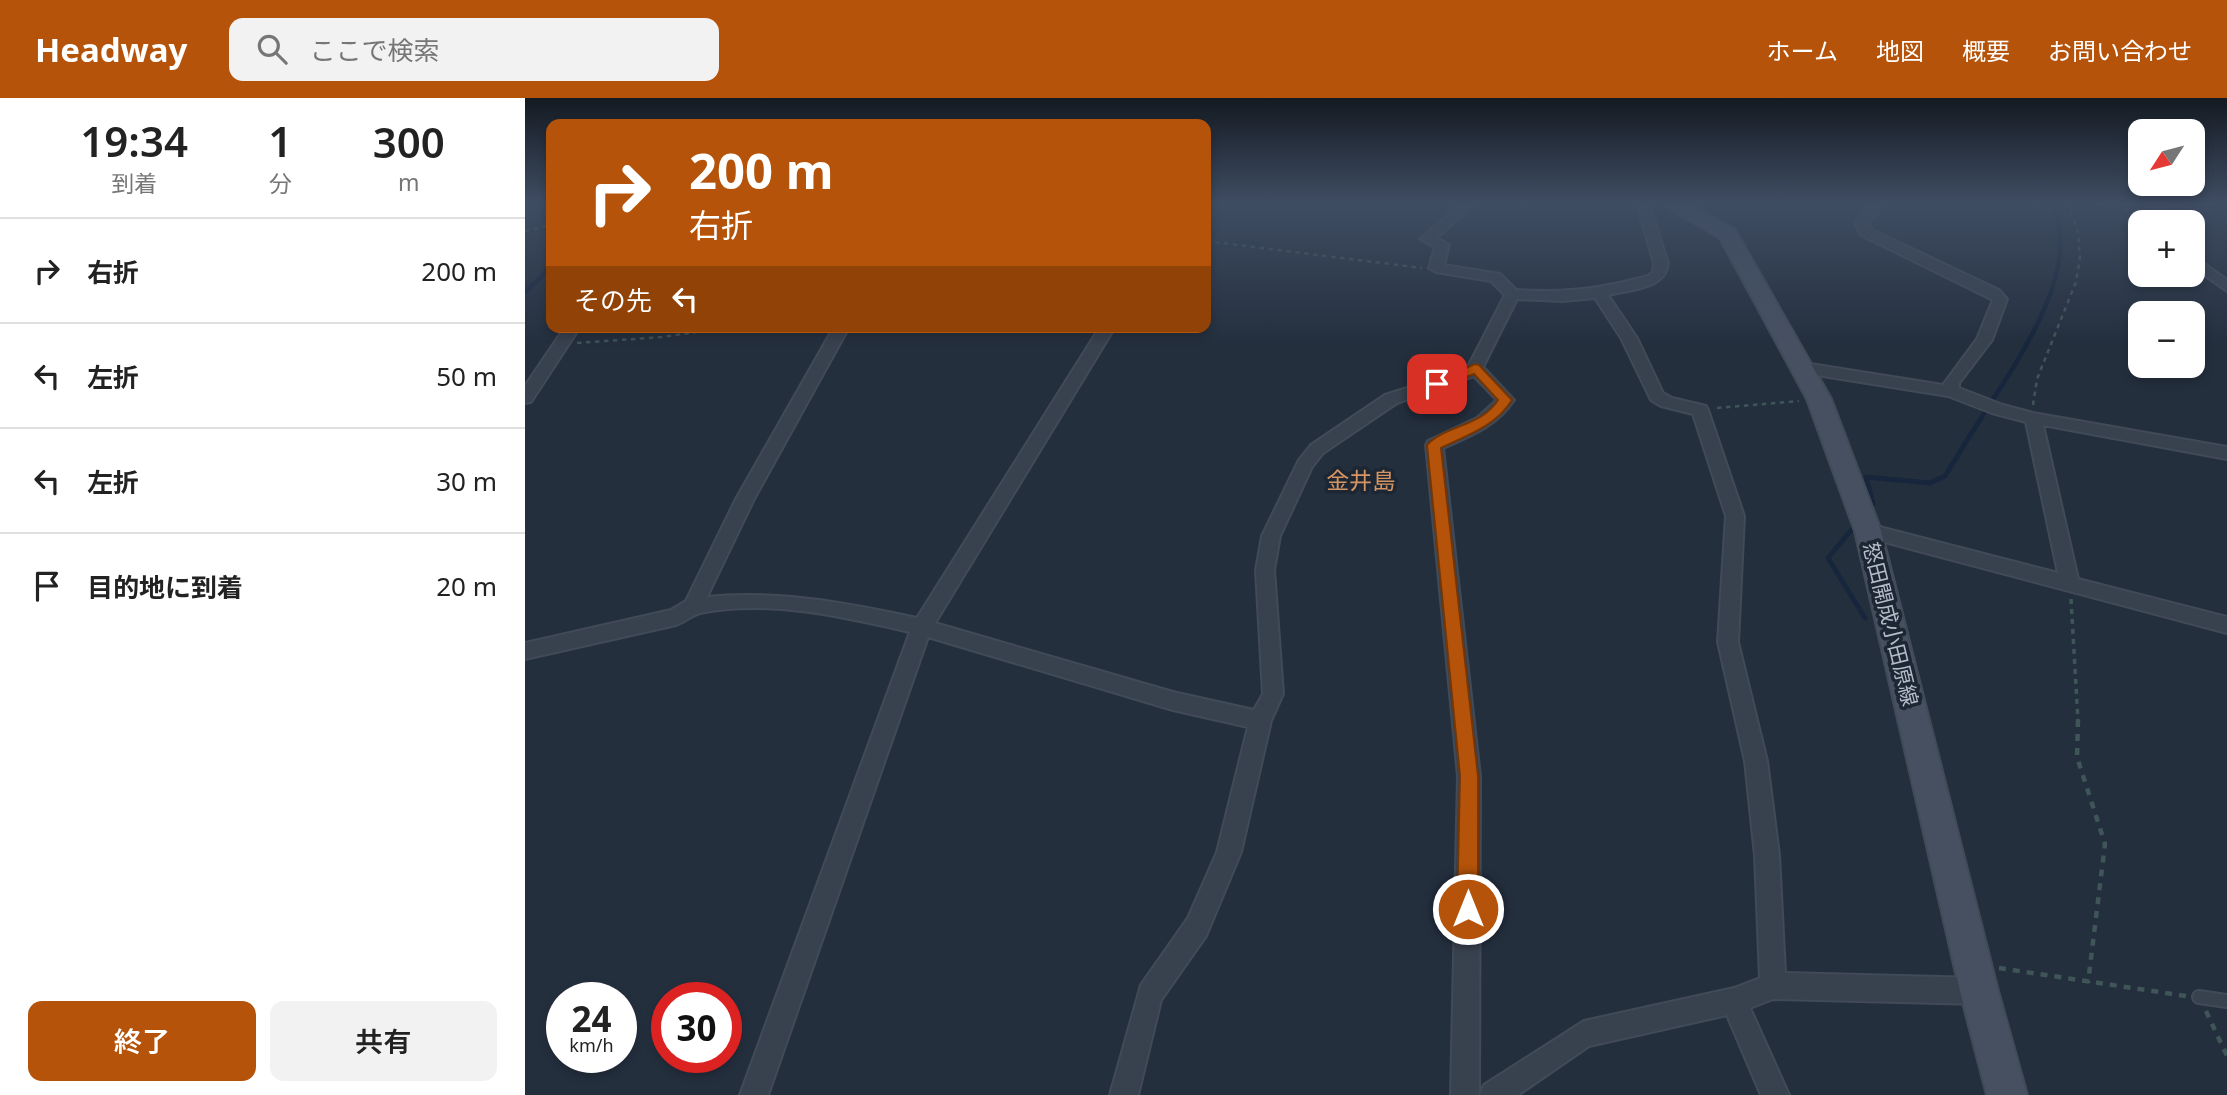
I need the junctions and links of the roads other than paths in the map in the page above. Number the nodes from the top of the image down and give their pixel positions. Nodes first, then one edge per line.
1 (1441, 251) edge
2 (1657, 251) edge
3 (1737, 251) edge
4 (1905, 251) edge
5 (2205, 270) edge
6 (2227, 287) edge
7 (1512, 293) junction
8 (1599, 293) junction
9 (569, 333) edge
10 (839, 333) edge
11 (1104, 333) edge
12 (1475, 368) junction
13 (1804, 368) junction
14 (1951, 391) junction
15 (525, 398) edge
16 (2033, 418) junction
17 (2227, 453) edge
18 (1864, 521) junction
19 (2070, 584) junction
20 (693, 606) junction
21 (2227, 625) edge
22 (922, 627) junction
23 (525, 651) edge
24 (1260, 721) junction
25 (1976, 977) junction
26 (1773, 986) junction
27 (2200, 997) road end
28 (1734, 1001) junction
29 (2227, 1002) edge
30 (754, 1095) edge
31 (1124, 1095) edge
32 (1465, 1095) edge
33 (1494, 1095) edge
34 (1775, 1095) edge
35 (2007, 1095) edge

1 - 7 street
2 - 8 street
3 - 13 main road, 怒田開成小田原線
4 - 14 street
5 - 6 street
7 - 8 street
7 - 12 street
8 - 26 street
9 - 15 street
10 - 20 street
11 - 22 street
12 - 24 street
12 - 32 street
13 - 14 street
13 - 18 main road, 怒田開成小田原線
14 - 16 street
16 - 17 street
16 - 19 street
18 - 19 street
18 - 25 main road, 怒田開成小田原線
19 - 21 street
20 - 22 street
20 - 23 street
22 - 24 street
22 - 30 street
24 - 31 street
25 - 26 street
25 - 35 main road, 怒田開成小田原線
26 - 28 street
27 - 29 lane
28 - 33 street
28 - 34 street

